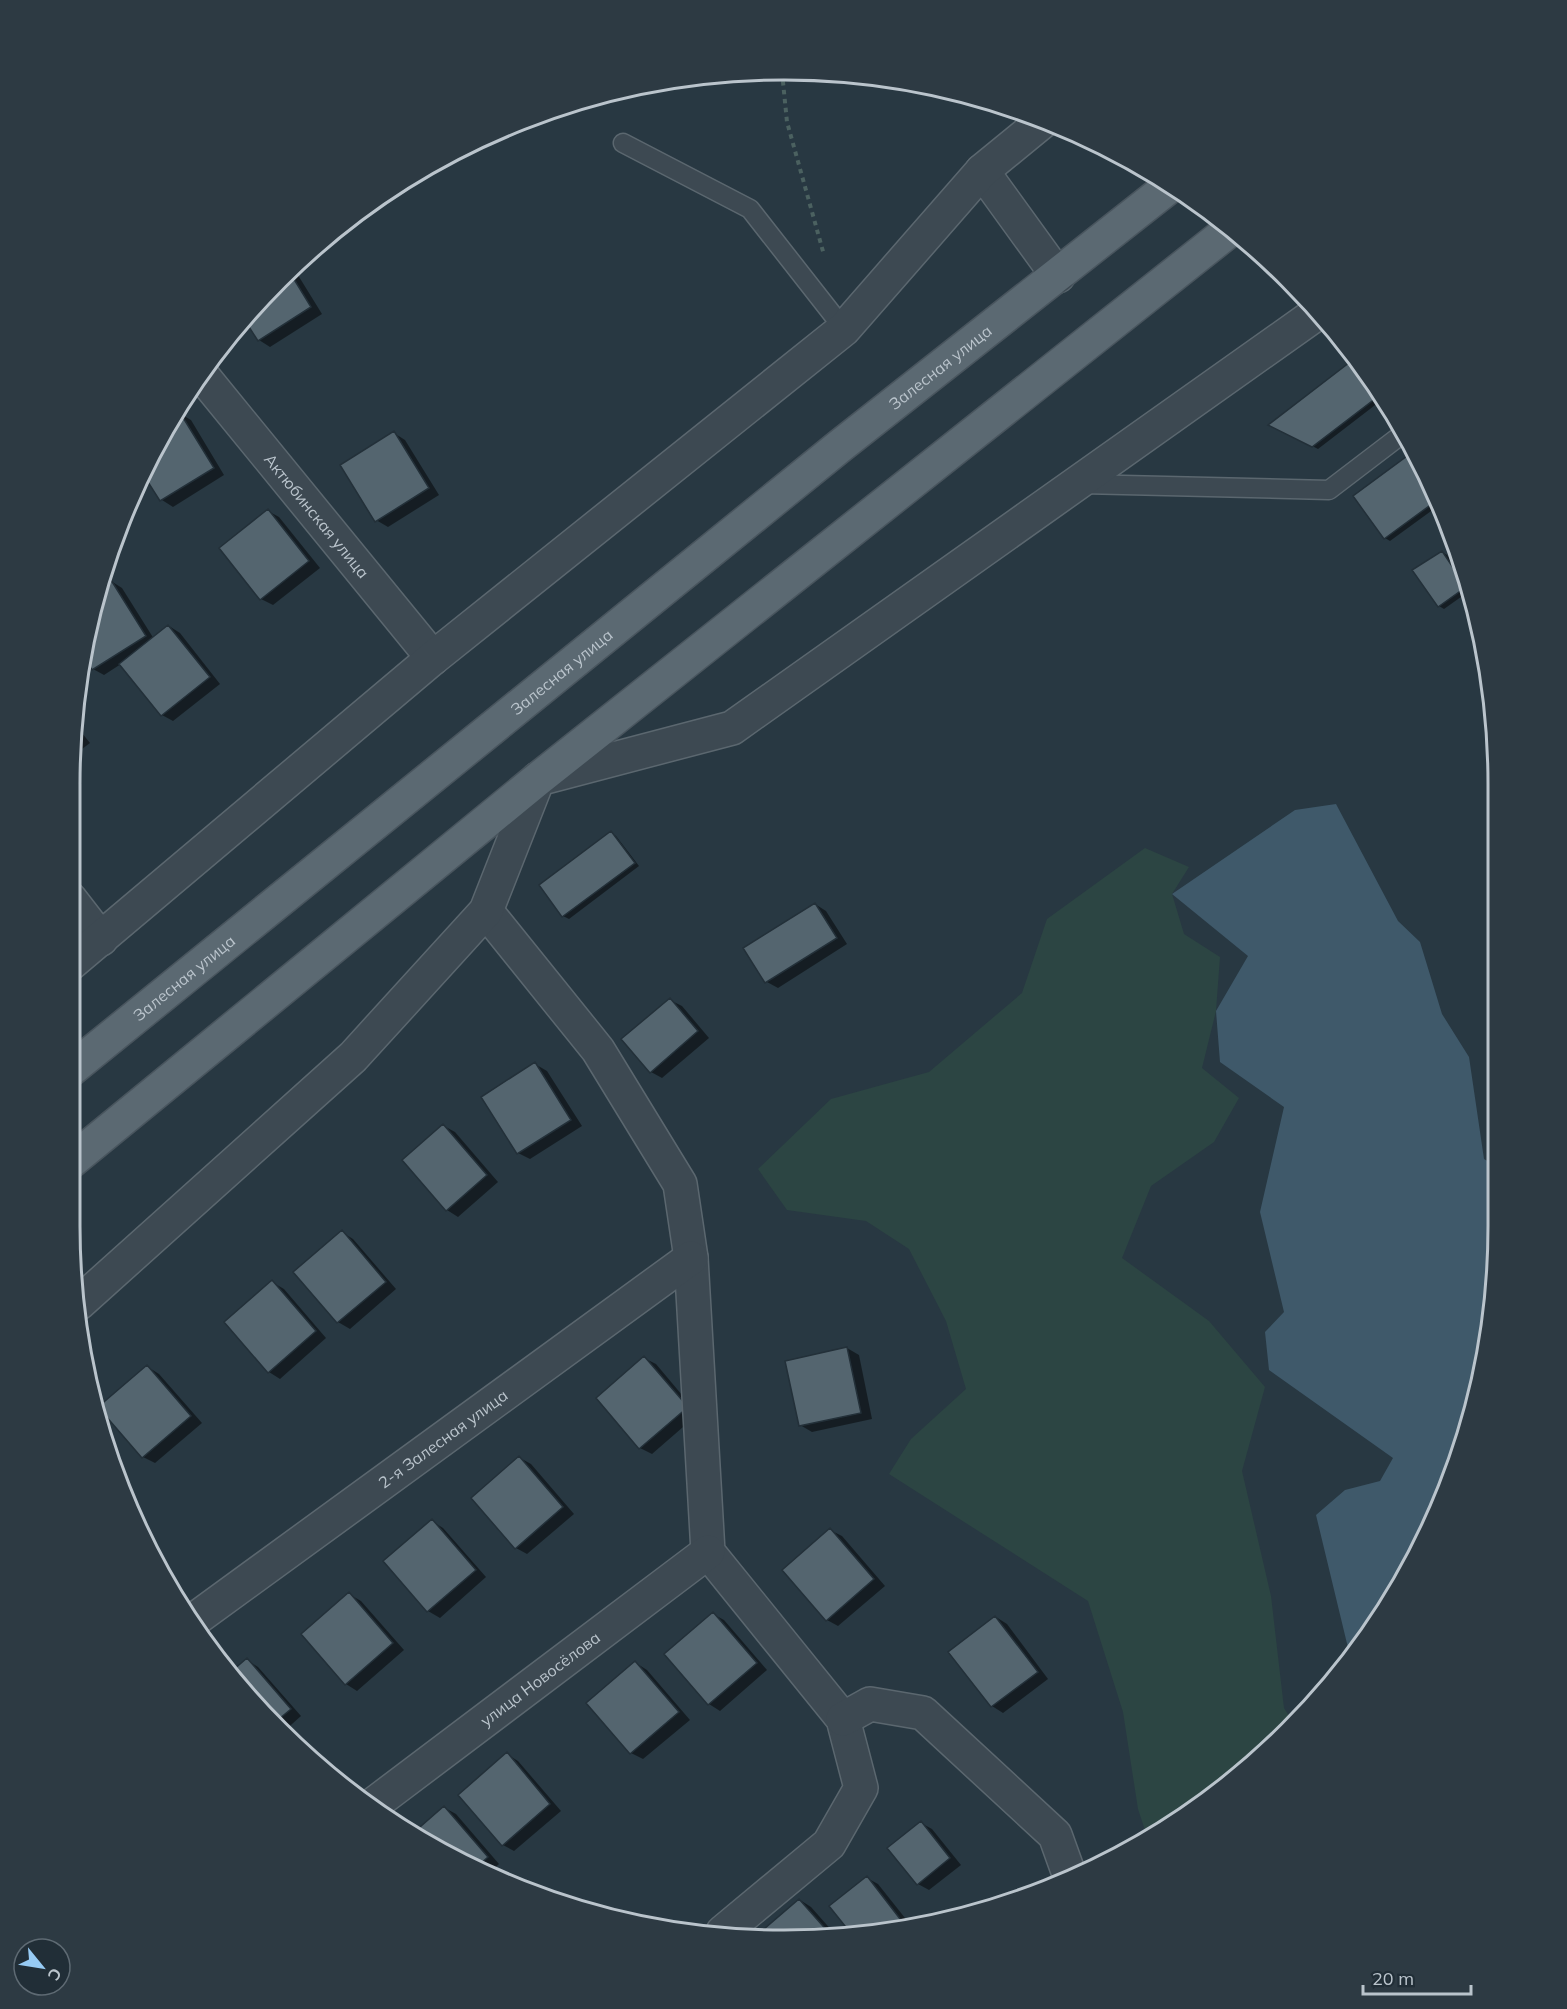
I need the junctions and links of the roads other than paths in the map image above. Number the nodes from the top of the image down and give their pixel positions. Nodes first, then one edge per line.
1 (1037, 127) edge
2 (623, 143) dead end
3 (982, 171) junction
4 (1164, 191) edge
5 (1224, 235) edge
6 (1058, 276) junction
7 (1311, 317) edge
8 (844, 328) junction
9 (206, 381) edge
10 (1397, 438) edge
11 (1079, 483) junction
12 (433, 658) junction
13 (538, 779) junction
14 (486, 911) junction
15 (80, 912) edge
16 (101, 939) junction
17 (80, 956) edge
18 (80, 1062) edge
19 (80, 1154) edge
20 (691, 1258) junction
21 (84, 1299) edge
22 (708, 1552) junction
23 (198, 1617) edge
24 (843, 1719) junction
25 (378, 1801) edge
26 (1067, 1869) edge
27 (729, 1927) edge

1 - 3 street
2 - 8 lane
3 - 6 street
3 - 8 street
4 - 6 main road, Залесная улица
5 - 13 main road
6 - 18 main road, Залесная улица
7 - 11 street
8 - 12 street
9 - 12 street, Актюбинская улица
10 - 11 lane
11 - 13 street
12 - 16 street
13 - 14 street
13 - 19 main road
14 - 20 street
14 - 21 street
15 - 16 street
16 - 17 street
20 - 22 street
20 - 23 street, 2-я Залесная улица
22 - 24 street
22 - 25 street, улица Новосёлова
24 - 26 street
24 - 27 street

